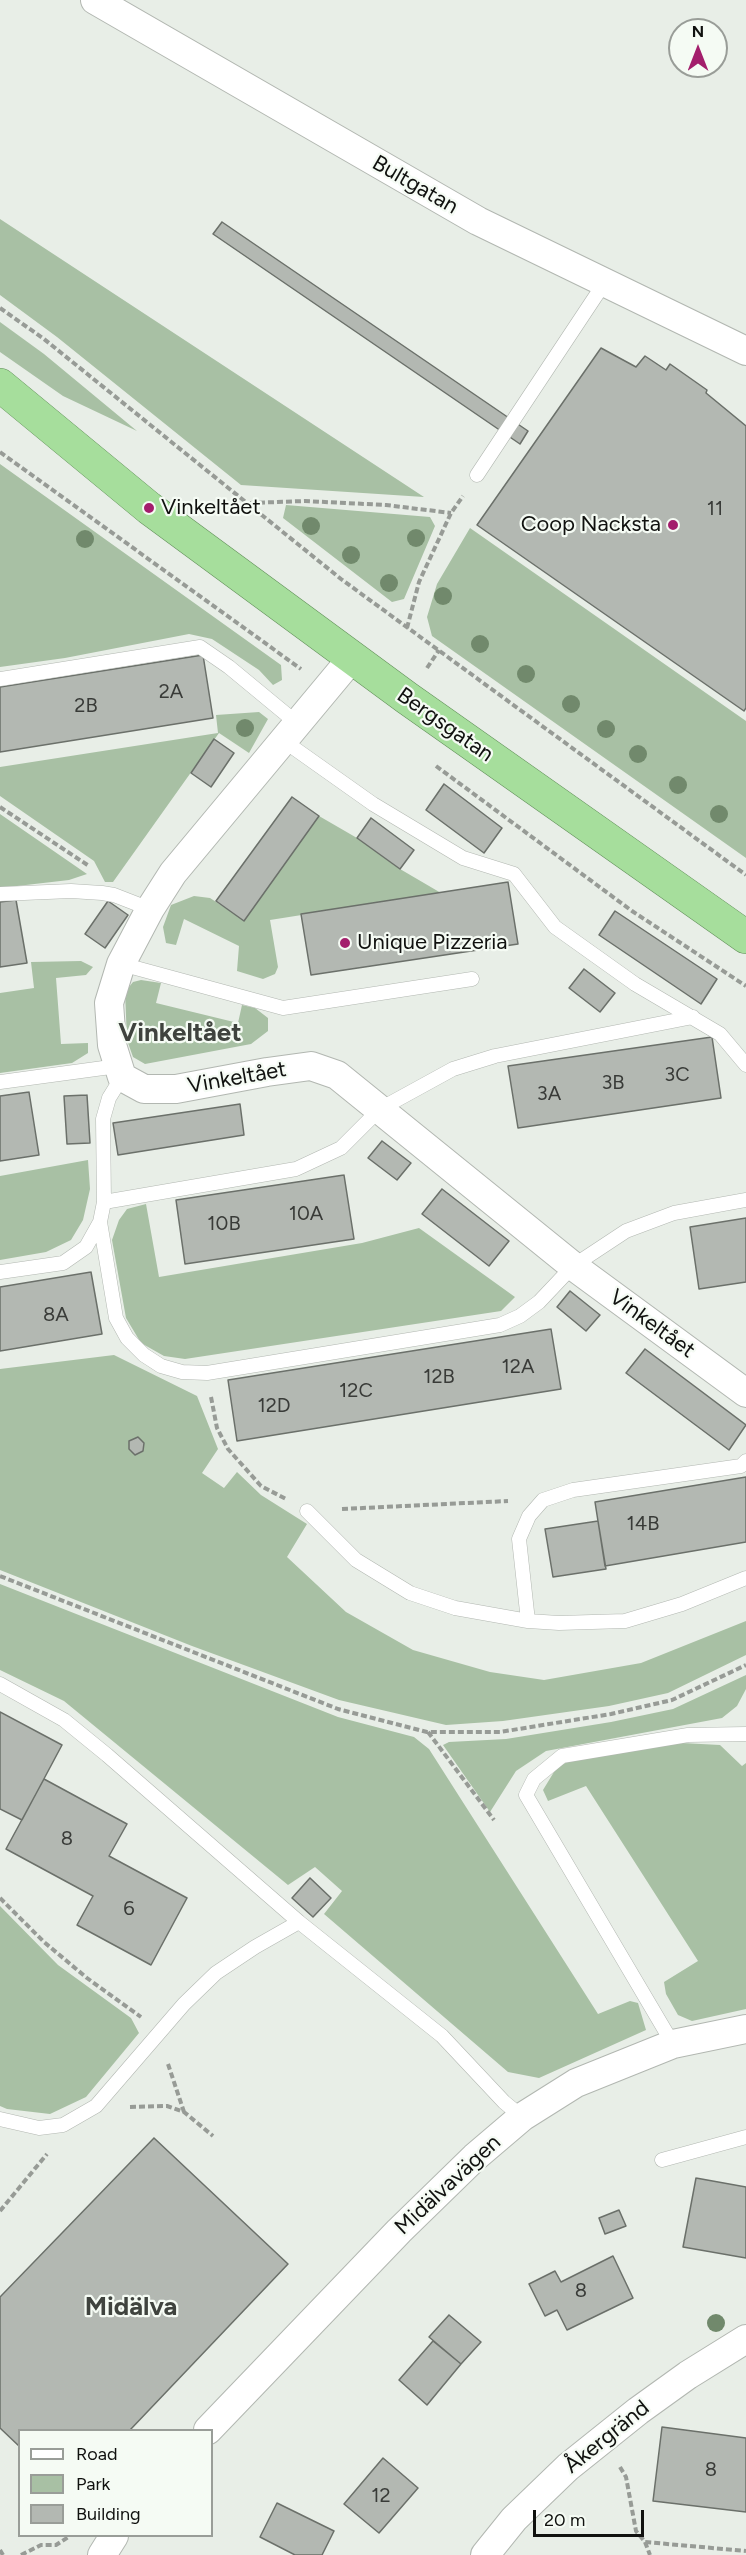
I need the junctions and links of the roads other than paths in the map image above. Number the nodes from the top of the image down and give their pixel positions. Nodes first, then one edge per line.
1 (95, 0) edge
2 (605, 282) junction
3 (746, 351) edge
4 (0, 385) edge
5 (0, 412) edge
6 (477, 475) road end
7 (149, 508) junction
8 (352, 658) junction
9 (0, 679) edge
10 (291, 732) junction
11 (0, 894) edge
12 (150, 909) junction
13 (746, 937) edge
14 (121, 964) junction
15 (472, 979) dead end
16 (693, 1017) junction
17 (746, 1065) edge
18 (120, 1071) junction
19 (0, 1082) edge
20 (380, 1109) junction
21 (746, 1200) edge
22 (104, 1202) junction
23 (100, 1222) junction
24 (573, 1266) junction
25 (0, 1272) edge
26 (746, 1394) edge
27 (746, 1461) edge
28 (308, 1511) road end
29 (746, 1578) edge
30 (528, 1621) junction
31 (0, 1684) edge
32 (746, 1734) edge
33 (299, 1922) junction
34 (746, 2029) edge
35 (673, 2044) junction
36 (522, 2117) junction
37 (0, 2119) edge
38 (746, 2137) edge
39 (662, 2160) dead end
40 (746, 2339) edge
41 (209, 2429) edge
42 (113, 2537) edge
43 (102, 2555) edge
44 (485, 2555) edge

1 - 2 street, Bultgatan
2 - 3 street, Bultgatan
2 - 6 lane
4 - 7 highway, Bergsgatan
5 - 7 highway, Bergsgatan
7 - 8 highway, Bergsgatan
8 - 10 street
8 - 13 highway, Bergsgatan
9 - 10 lane
10 - 12 street
10 - 16 lane
11 - 12 lane
12 - 14 street
14 - 15 lane
14 - 18 street
16 - 17 lane
16 - 20 lane
18 - 19 lane
18 - 20 street, Vinkeltået
18 - 22 lane
20 - 22 lane
20 - 24 street, Vinkeltået
21 - 24 lane
22 - 23 lane
23 - 24 lane
23 - 25 lane
24 - 26 street, Vinkeltået
27 - 30 lane
28 - 30 lane
29 - 30 lane
31 - 33 lane
32 - 35 lane
33 - 36 lane
33 - 37 lane
34 - 35 street, Midälvavägen
35 - 36 street, Midälvavägen
36 - 41 street, Midälvavägen
38 - 39 lane
40 - 44 street, Åkergränd
42 - 43 street

